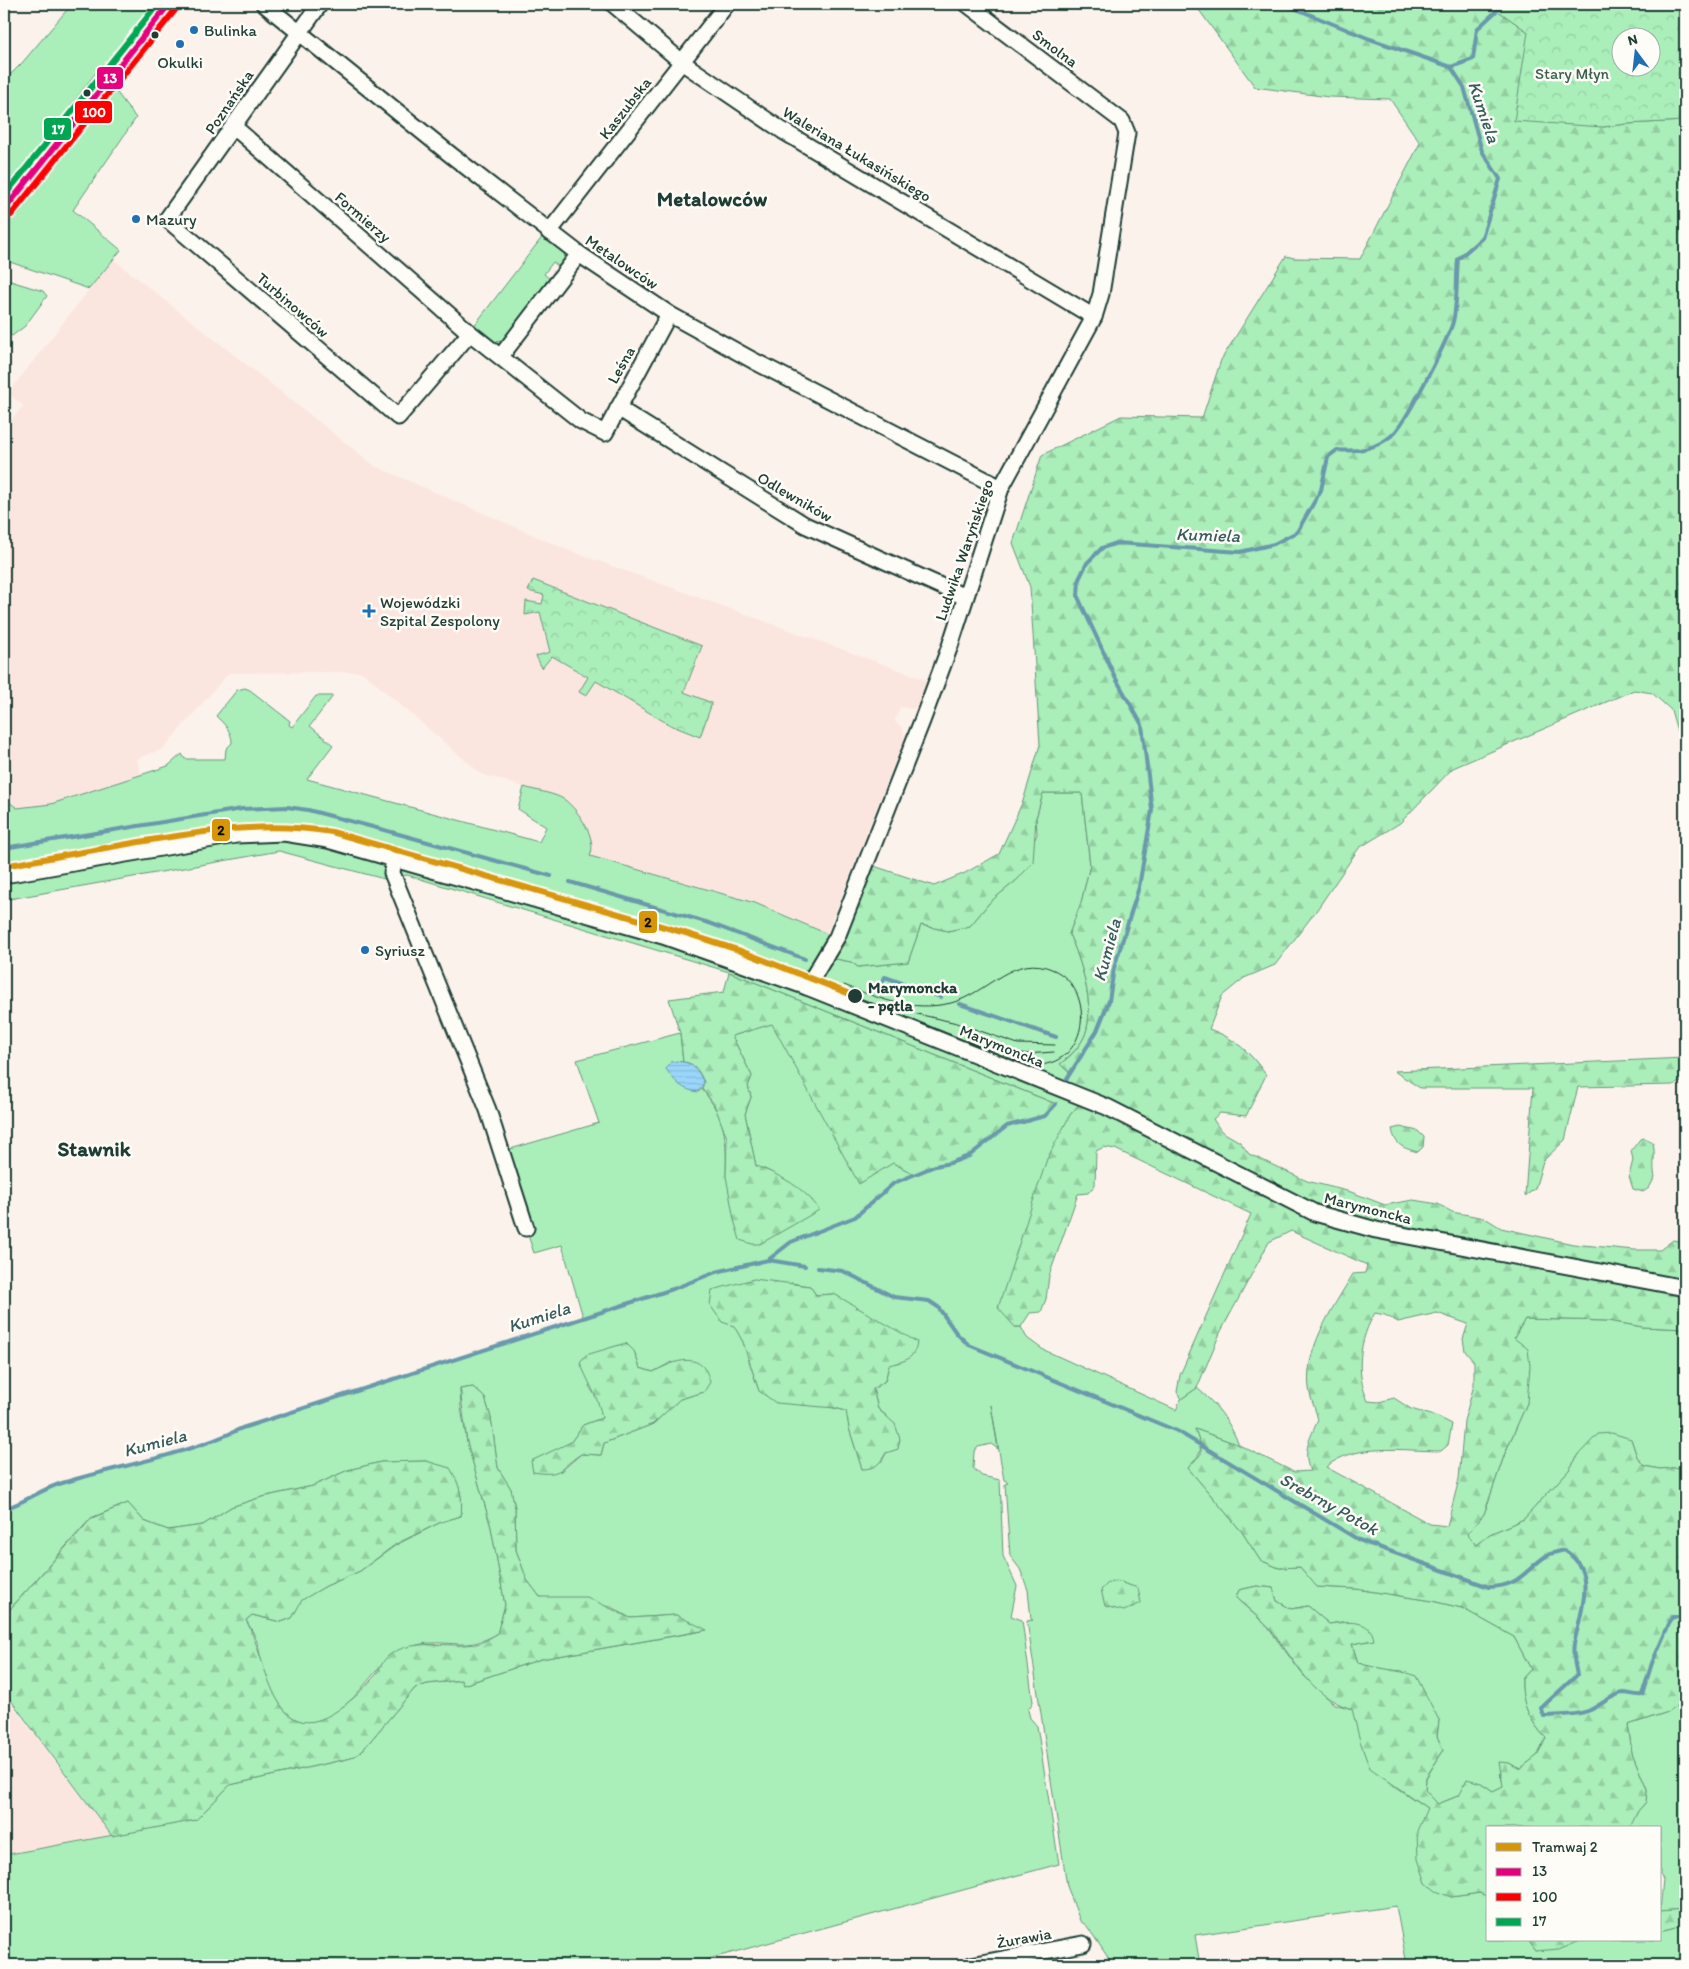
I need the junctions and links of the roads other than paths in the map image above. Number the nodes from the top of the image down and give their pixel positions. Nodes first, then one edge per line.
1 (169, 4) edge
2 (264, 4) edge
3 (320, 4) edge
4 (613, 4) edge
5 (727, 4) edge
6 (967, 4) edge
7 (299, 31) junction
8 (683, 63) junction
9 (1122, 121) joint
10 (233, 126) junction
11 (4, 210) edge
12 (166, 219) joint
13 (549, 232) junction
14 (579, 254) junction
15 (669, 314) junction
16 (1094, 317) junction
17 (470, 333) junction
18 (501, 356) junction
19 (618, 408) junction
20 (1001, 488) junction
21 (965, 597) junction
22 (394, 858) junction
23 (4, 875) edge
24 (808, 987) junction
25 (526, 1228) dead end
26 (1685, 1288) edge
27 (1083, 1944) dead end
28 (971, 1965) edge

1 - 11 main road
2 - 7 street, Metalowców
3 - 7 street, Poznańska
4 - 8 street, Waleriana Łukasińskiego
5 - 8 street, Kaszubska
6 - 9 street, Smolna
7 - 10 street, Poznańska
7 - 13 street, Metalowców
8 - 13 street, Kaszubska
8 - 16 street, Waleriana Łukasińskiego
9 - 16 street, Ludwika Waryńskiego
10 - 12 street, Poznańska
10 - 17 street, Formierzy
12 - 17 street, Turbinowców
13 - 14 street, Metalowców
14 - 15 street, Metalowców
14 - 18 street
15 - 19 street, Leśna
15 - 20 street, Metalowców
16 - 20 street, Ludwika Waryńskiego
17 - 18 street
18 - 19 street, Leśna
19 - 21 street, Odlewników
20 - 21 street, Ludwika Waryńskiego
21 - 24 street, Ludwika Waryńskiego
22 - 23 street, Marymoncka
22 - 24 street, Marymoncka
22 - 25 street
24 - 26 street, Marymoncka
27 - 28 street, Żurawia

